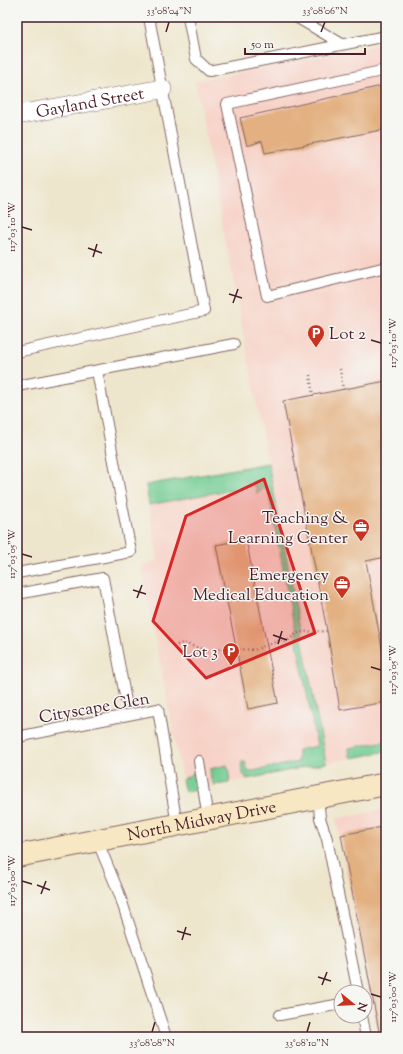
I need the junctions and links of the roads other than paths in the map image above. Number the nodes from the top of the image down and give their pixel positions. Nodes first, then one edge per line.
1 (149, 17) edge
2 (188, 17) edge
3 (296, 17) edge
4 (386, 36) edge
5 (342, 44) junction
6 (386, 70) edge
7 (162, 89) junction
8 (17, 115) edge
9 (386, 267) edge
10 (234, 344) dead end
11 (17, 352) edge
12 (97, 371) junction
13 (17, 386) edge
14 (17, 573) edge
15 (17, 594) edge
16 (126, 700) dead end
17 (17, 737) edge
18 (199, 761) dead end
19 (386, 784) edge
20 (318, 797) junction
21 (208, 819) junction
22 (177, 825) junction
23 (97, 840) junction
24 (17, 856) edge
25 (356, 984) edge
26 (333, 1005) edge
27 (280, 1015) dead end
28 (364, 1024) edge
29 (166, 1037) edge
30 (366, 1037) edge

1 - 7 lane
2 - 5 lane
3 - 5 lane
4 - 5 lane
6 - 9 lane
7 - 8 street, Gayland Street
7 - 11 lane
10 - 12 lane
12 - 13 lane
12 - 14 lane
15 - 16 lane
17 - 22 lane, Cityscape Glen
18 - 21 lane
19 - 20 street, North Midway Drive
20 - 21 street, North Midway Drive
20 - 25 lane
21 - 22 street, North Midway Drive
22 - 23 street, North Midway Drive
23 - 24 street, North Midway Drive
23 - 29 lane
26 - 27 lane
28 - 30 lane

